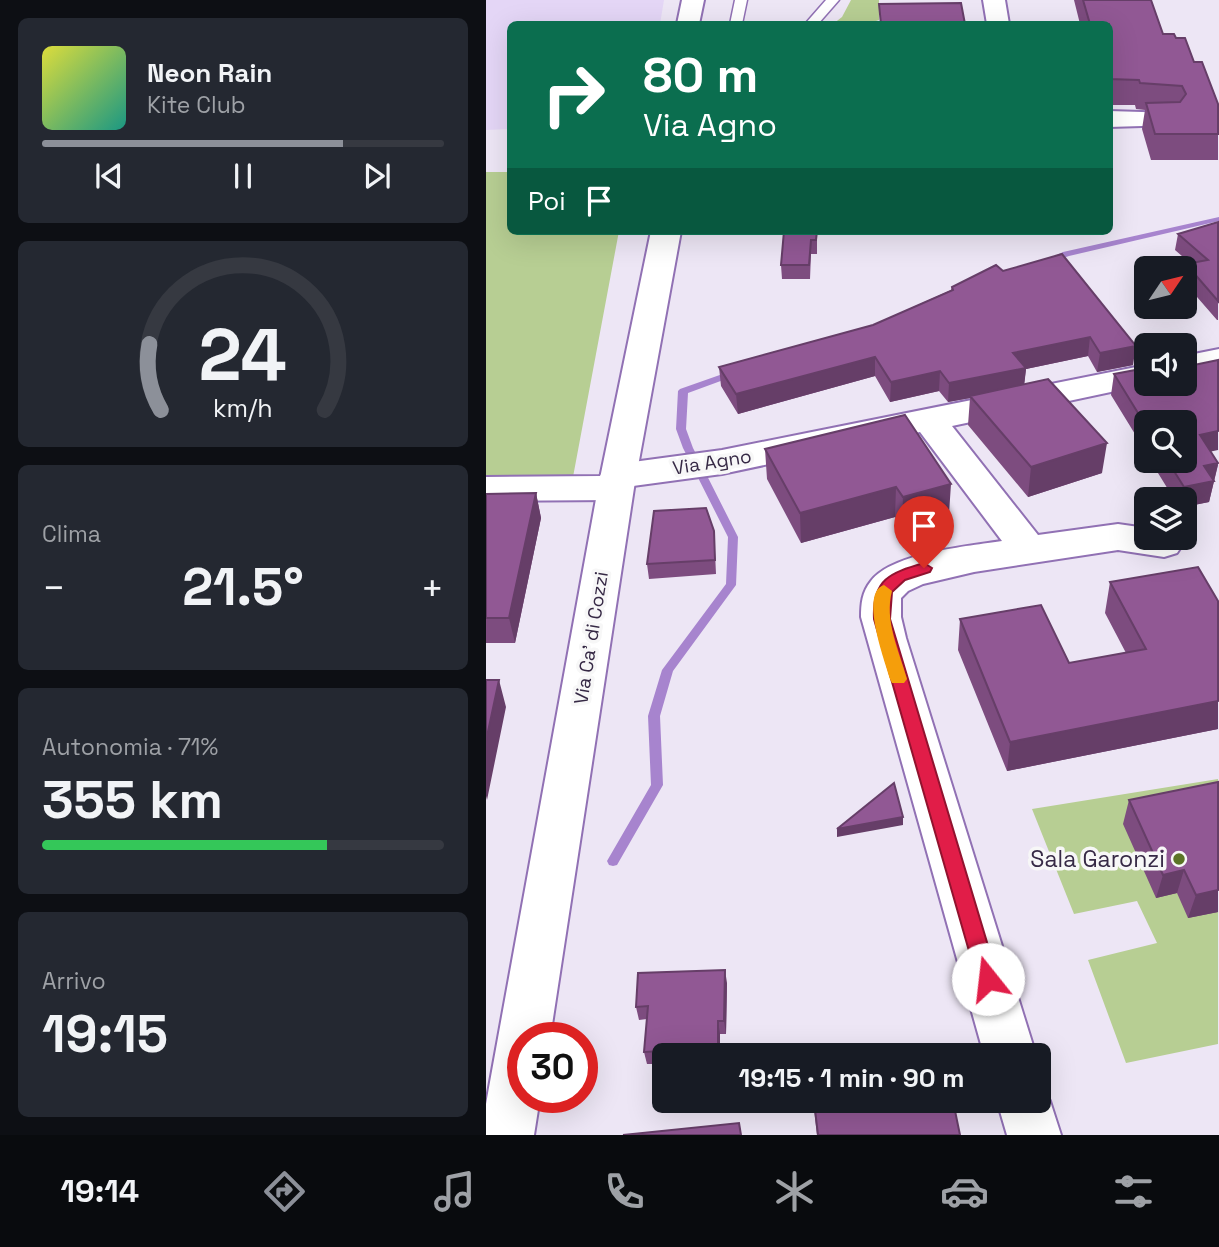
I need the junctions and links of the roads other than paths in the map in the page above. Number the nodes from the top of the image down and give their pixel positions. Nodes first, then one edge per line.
1 (694, 0) edge
2 (741, 0) edge
3 (833, 0) edge
4 (842, 0) edge
5 (994, 0) edge
6 (689, 21) edge
7 (737, 21) edge
8 (814, 21) edge
9 (827, 21) edge
10 (998, 21) edge
11 (1113, 119) edge
12 (1166, 119) edge
13 (664, 235) edge
14 (1219, 359) edge
15 (1197, 363) edge
16 (1134, 377) edge
17 (929, 420) junction
18 (617, 482) junction
19 (486, 489) edge
20 (1134, 539) edge
21 (1029, 550) junction
22 (527, 1022) edge
23 (1006, 1043) edge
24 (511, 1113) edge
25 (1027, 1113) edge
26 (507, 1135) edge
27 (1034, 1135) edge

1 - 6 street
2 - 7 lane
3 - 8 lane
4 - 9 lane
5 - 10 street
11 - 12 street
13 - 18 street, Via Ca' di Cozzi
14 - 15 street
16 - 17 street, Via Agno
17 - 18 street, Via Agno
17 - 21 street
18 - 19 street, Via Agno
18 - 22 street, Via Ca' di Cozzi
20 - 21 street
21 - 23 street
24 - 26 street
25 - 27 street

